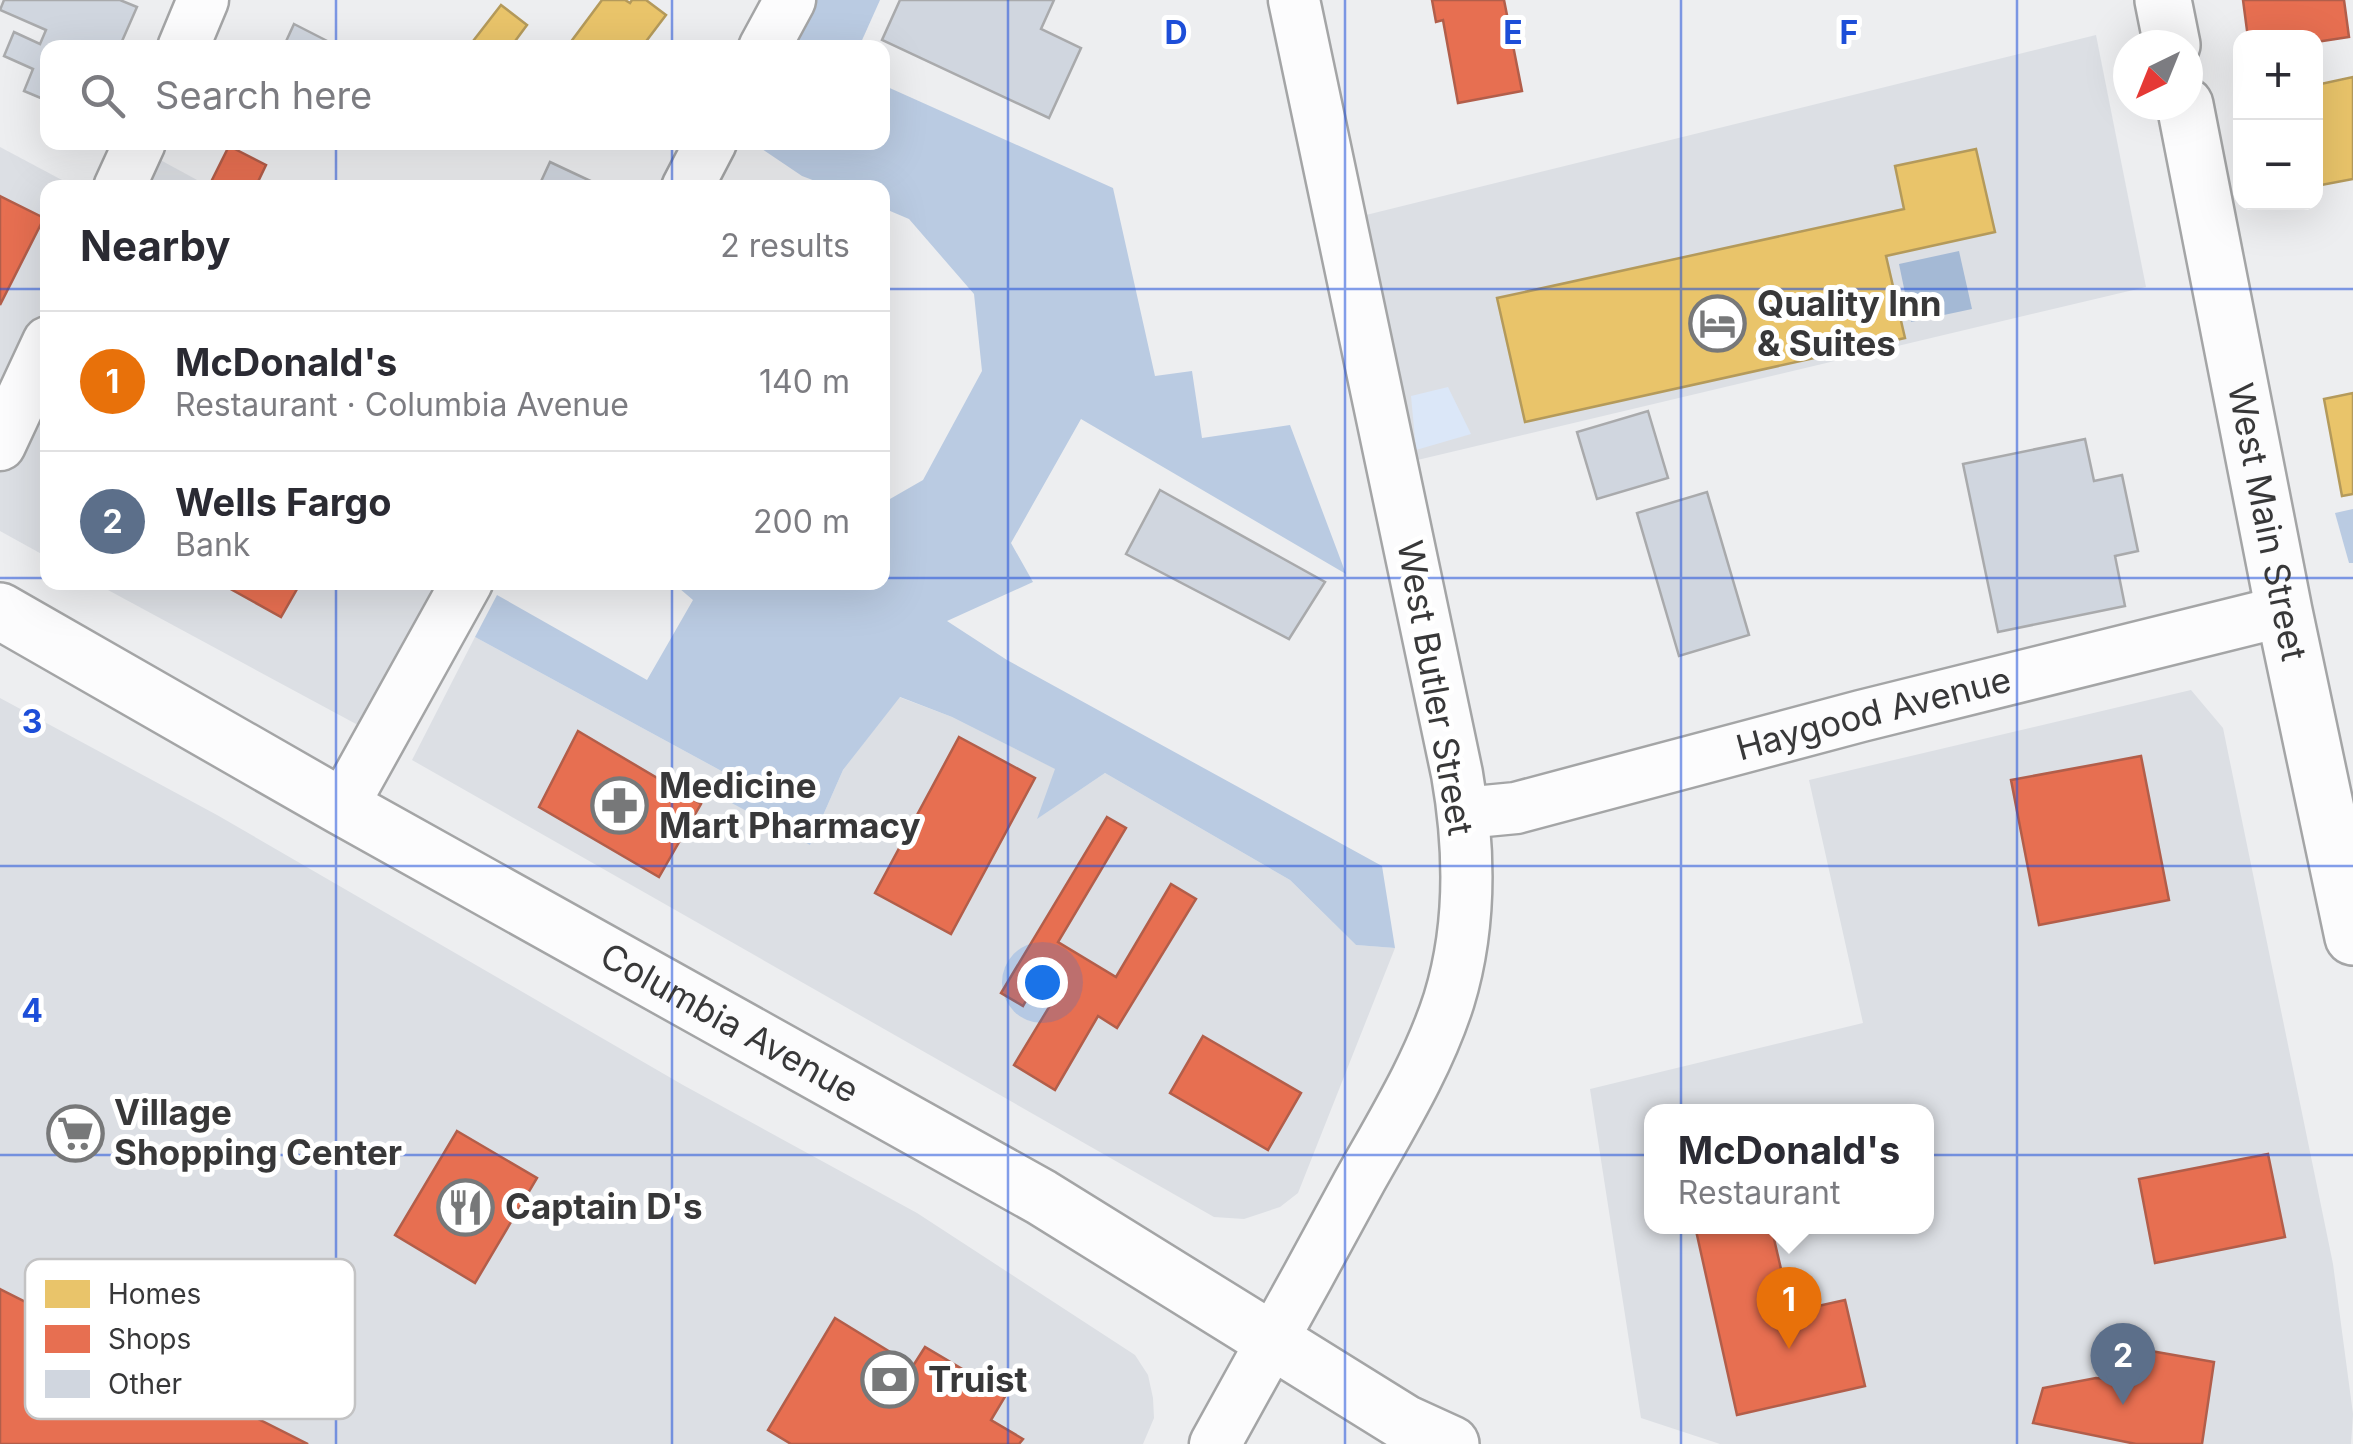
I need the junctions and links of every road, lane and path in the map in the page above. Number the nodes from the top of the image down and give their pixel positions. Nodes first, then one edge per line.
1 (202, 0) edge
2 (790, 0) edge
3 (1294, 0) edge
4 (2163, 0) edge
5 (2169, 30) edge
6 (185, 40) edge
7 (768, 40) edge
8 (2188, 120) edge
9 (136, 150) edge
10 (708, 150) edge
11 (123, 180) edge
12 (691, 180) edge
13 (40, 359) edge
14 (0, 446) edge
15 (463, 590) edge
16 (0, 611) edge
17 (2284, 611) junction
18 (342, 807) junction
19 (1464, 813) junction
20 (2353, 937) edge
21 (1271, 1342) junction
22 (1215, 1444) edge
23 (1451, 1444) edge

1 - 6 street
2 - 7 street
3 - 19 street, West Butler Street
4 - 5 main road
8 - 17 main road, West Main Street
9 - 11 street
10 - 12 street
13 - 14 street
15 - 18 street
16 - 18 main road, Columbia Avenue
17 - 19 street, Haygood Avenue
17 - 20 main road, West Main Street
18 - 21 main road, Columbia Avenue
19 - 21 street, West Butler Street
21 - 22 street, West Butler Street
21 - 23 main road, Columbia Avenue

